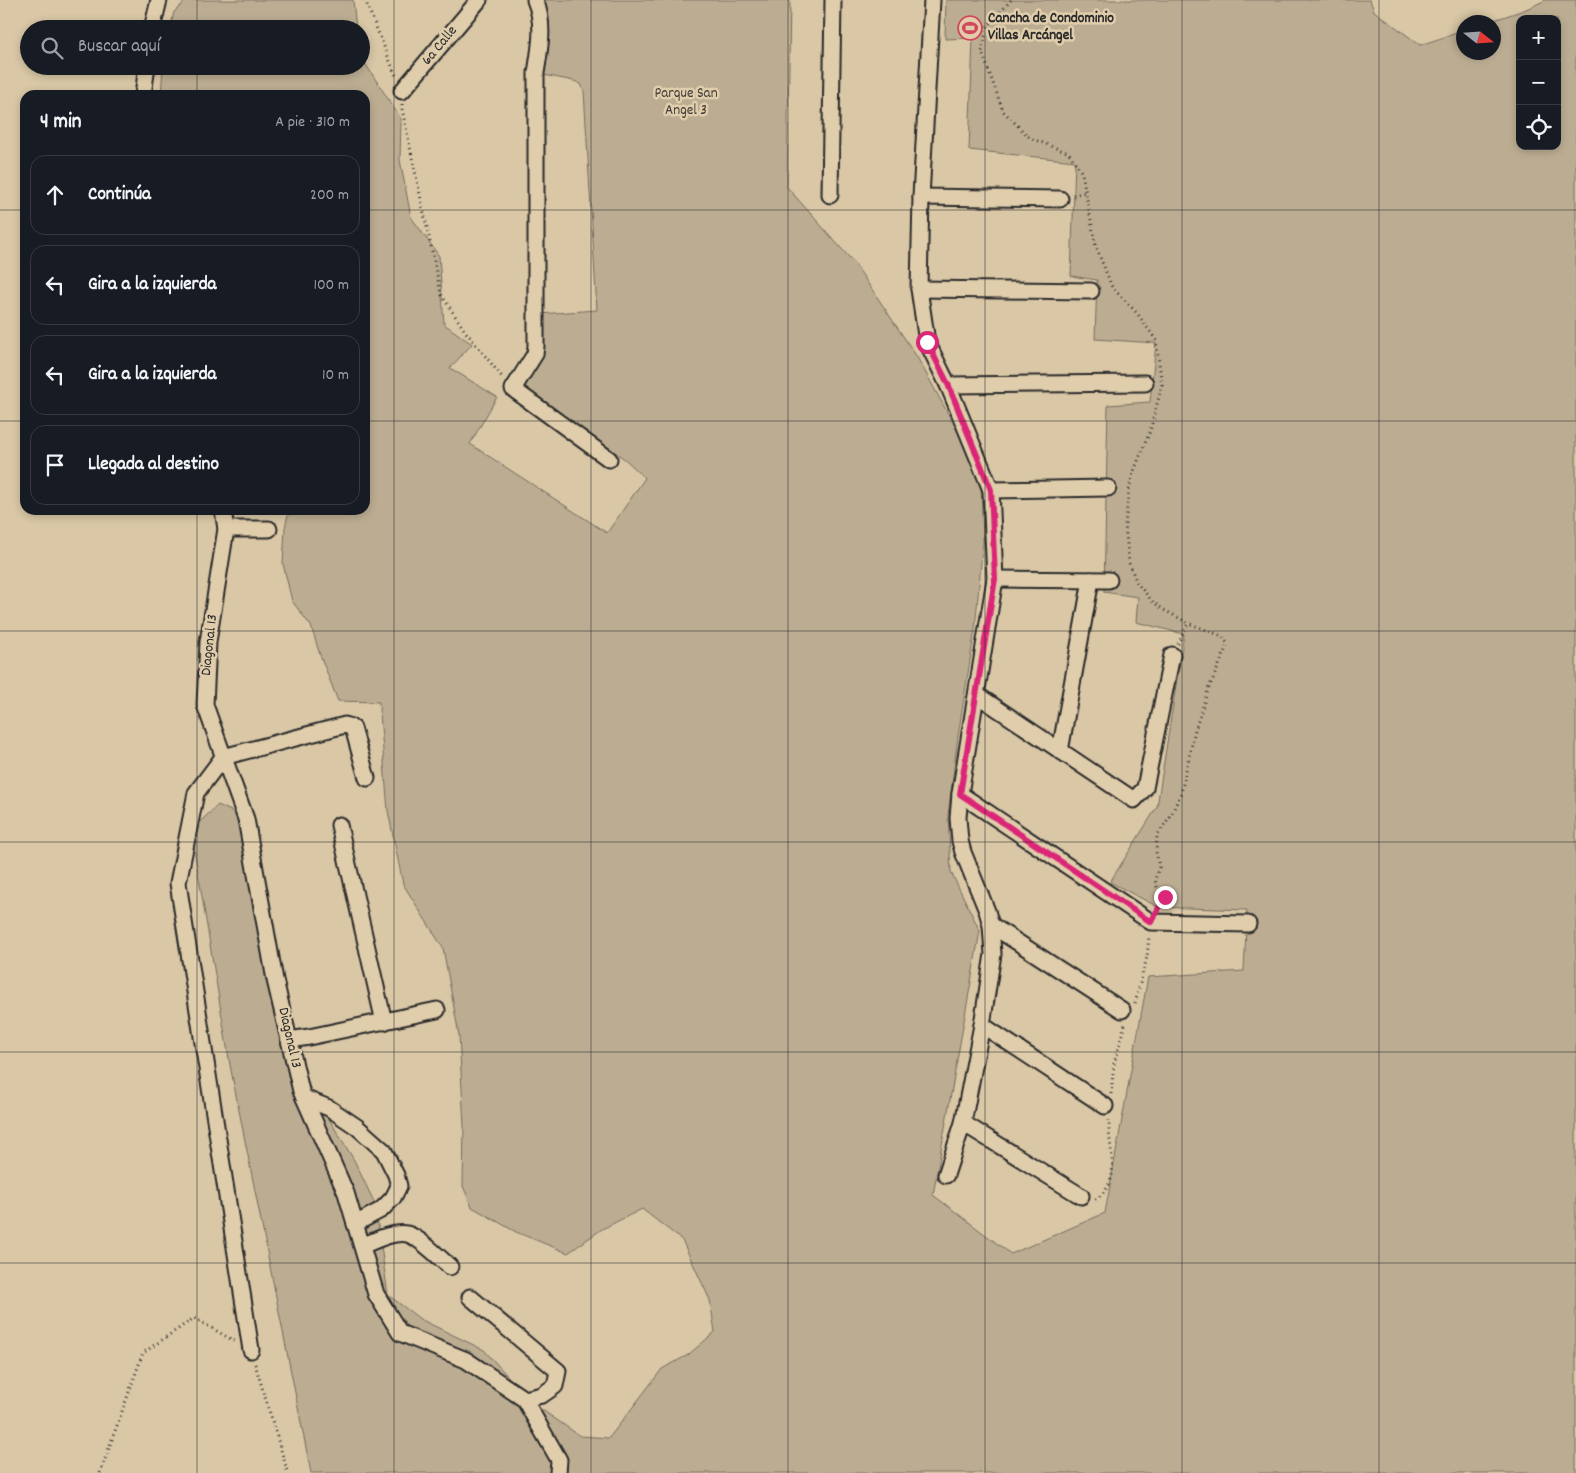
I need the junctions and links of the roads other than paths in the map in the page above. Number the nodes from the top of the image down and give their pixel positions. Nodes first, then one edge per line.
1 (159, 0) edge
2 (479, 0) edge
3 (535, 0) edge
4 (833, 0) edge
5 (932, 0) edge
6 (154, 20) edge
7 (145, 75) edge
8 (144, 90) edge
9 (402, 91) road end
10 (830, 195) dead end
11 (921, 197) junction
12 (1060, 199) dead end
13 (919, 289) junction
14 (1091, 291) dead end
15 (1145, 383) dead end
16 (948, 384) junction
17 (609, 460) dead end
18 (1108, 488) dead end
19 (991, 490) junction
20 (225, 515) edge
21 (226, 529) junction
22 (269, 529) dead end
23 (995, 579) junction
24 (1091, 580) junction
25 (1109, 580) dead end
26 (1172, 655) road end
27 (978, 695) junction
28 (1060, 752) junction
29 (223, 757) junction
30 (368, 778) dead end
31 (960, 794) junction
32 (339, 825) dead end
33 (1248, 924) dead end
34 (991, 925) junction
35 (437, 1010) dead end
36 (1128, 1012) road end
37 (384, 1022) junction
38 (982, 1025) junction
39 (290, 1040) junction
40 (304, 1098) junction
41 (1108, 1107) road end
42 (963, 1123) junction
43 (946, 1175) dead end
44 (1081, 1196) road end
45 (355, 1224) junction
46 (362, 1246) junction
47 (450, 1267) dead end
48 (470, 1297) dead end
49 (250, 1350) road end
50 (524, 1399) junction
51 (558, 1473) edge

1 - 6 street
2 - 9 street, 6a Calle
3 - 17 street
4 - 10 street
5 - 11 street
7 - 8 street
11 - 12 street
11 - 13 street
13 - 14 street
13 - 16 street
15 - 16 street
16 - 19 street
18 - 19 street
19 - 23 street
20 - 21 street, Diagonal 13
21 - 22 street
21 - 29 street, Diagonal 13
23 - 24 street
23 - 27 street
24 - 25 street
24 - 28 street
26 - 28 street
27 - 28 street
27 - 31 street
29 - 30 street
29 - 39 street, Diagonal 13
29 - 49 street
31 - 33 street
31 - 34 street
32 - 37 street
34 - 36 street
34 - 38 street
35 - 37 street
37 - 39 street
38 - 41 street
38 - 42 street
39 - 40 street, Diagonal 13
40 - 45 street, Diagonal 13
40 - 45 street
42 - 43 street
42 - 44 street
45 - 46 street, Diagonal 13
46 - 47 street
46 - 50 street, Diagonal 13
48 - 50 street
50 - 51 street, Diagonal 13

